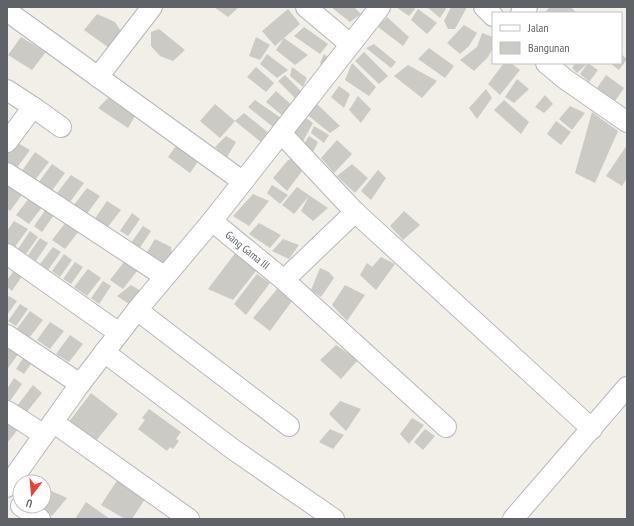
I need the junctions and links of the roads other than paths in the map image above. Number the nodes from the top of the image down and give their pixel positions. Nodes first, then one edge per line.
1 (152, 7) edge
2 (306, 7) edge
3 (380, 7) edge
4 (484, 7) edge
5 (7, 11) edge
6 (492, 15) edge
7 (350, 44) junction
8 (547, 64) edge
9 (98, 77) junction
10 (7, 90) edge
11 (33, 107) junction
12 (627, 122) edge
13 (61, 127) dead end
14 (281, 132) junction
15 (7, 142) edge
16 (7, 173) edge
17 (242, 181) junction
18 (356, 212) junction
19 (212, 221) junction
20 (7, 254) edge
21 (164, 276) junction
22 (284, 280) junction
23 (136, 310) junction
24 (119, 333) junction
25 (7, 335) edge
26 (104, 352) junction
27 (80, 384) junction
28 (627, 387) edge
29 (7, 411) edge
30 (289, 426) dead end
31 (446, 427) dead end
32 (49, 428) junction
33 (592, 429) junction
34 (7, 487) edge
35 (189, 519) edge
36 (334, 519) edge
37 (513, 519) edge

1 - 9 street
2 - 7 street
3 - 7 street
4 - 6 street
5 - 9 street
7 - 14 street
8 - 12 street
9 - 17 street
10 - 11 street
11 - 13 street
11 - 15 street
14 - 17 street
14 - 18 street
16 - 21 street
17 - 19 street
18 - 22 street
18 - 33 street
19 - 21 street
19 - 22 street, Gang Gama III
20 - 24 street
21 - 23 street
22 - 31 street, Gang Gama III
23 - 24 street
23 - 30 street
24 - 26 street
25 - 27 street
26 - 27 street
26 - 36 street
27 - 32 street
28 - 33 street
29 - 32 street
32 - 34 street
32 - 35 street
33 - 37 street

